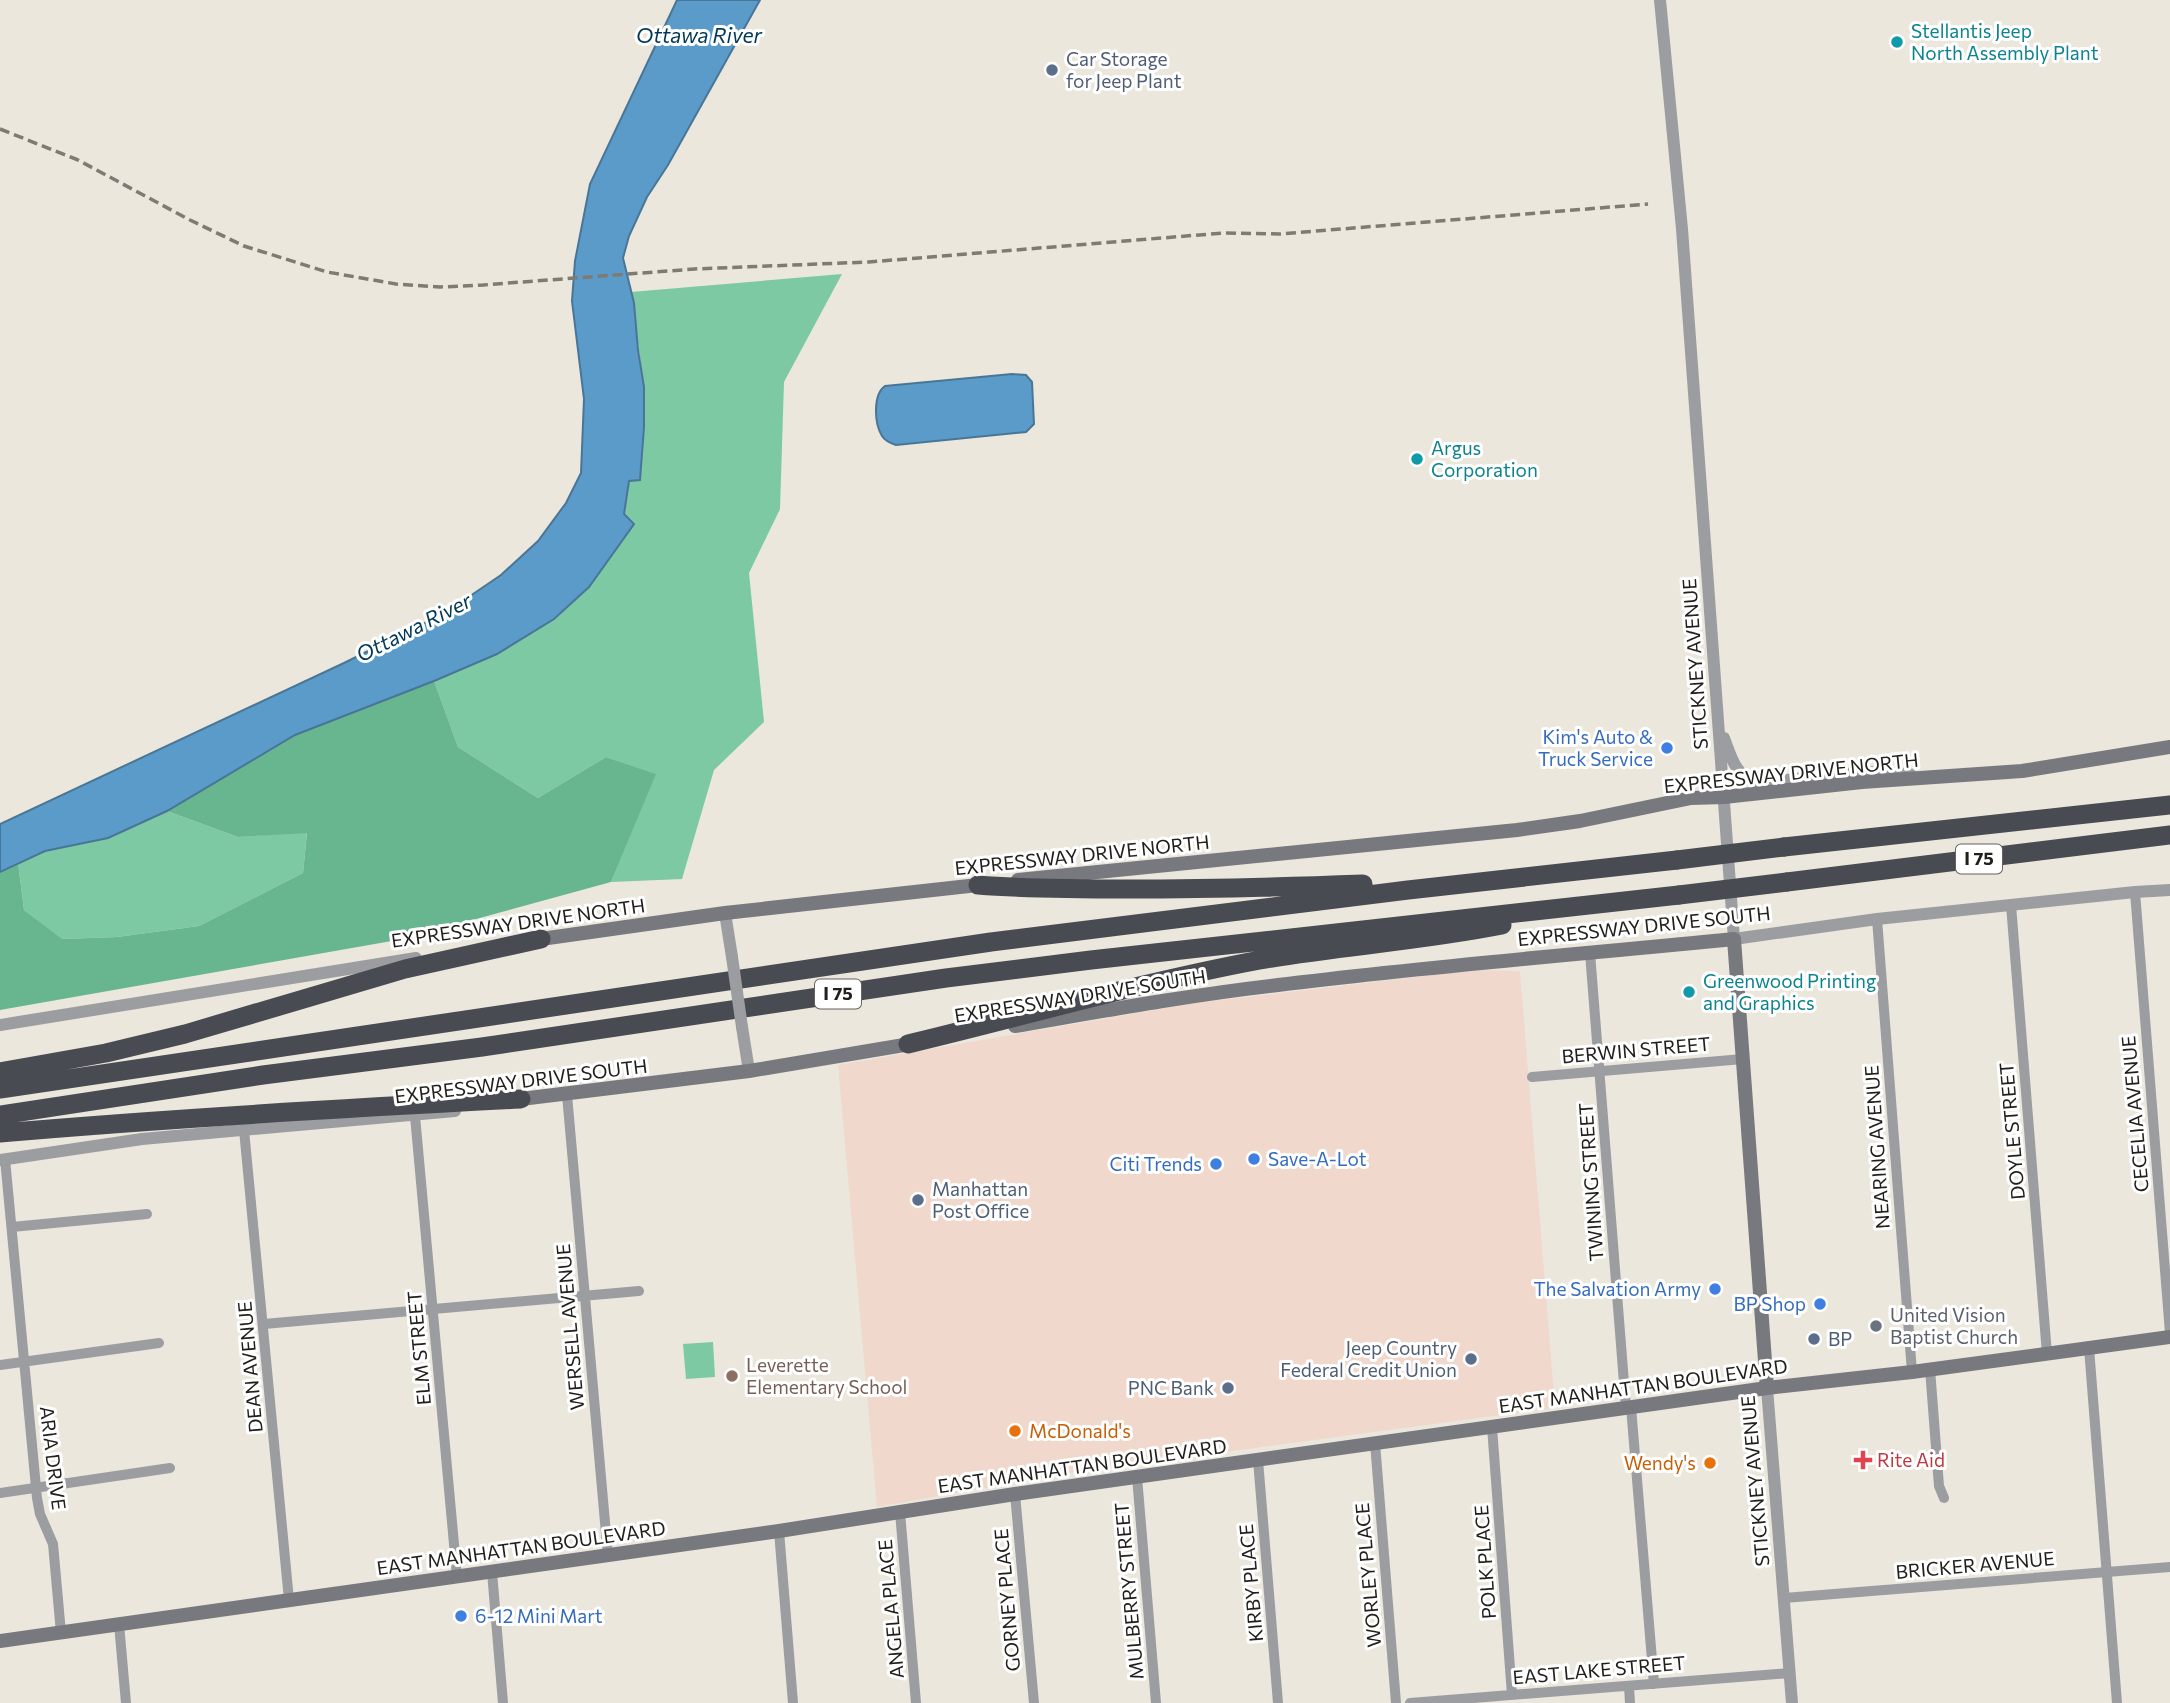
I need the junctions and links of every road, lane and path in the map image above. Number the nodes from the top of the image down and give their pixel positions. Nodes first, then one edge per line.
1 (1660, 0) edge
2 (1719, 722) junction
3 (2170, 747) edge
4 (1970, 776) junction
5 (2170, 791) edge
6 (1724, 797) junction
7 (2170, 805) edge
8 (1942, 830) junction
9 (2170, 835) edge
10 (1469, 883) junction
11 (978, 885) junction
12 (2170, 890) edge
13 (2135, 892) junction
14 (1679, 895) junction
15 (2011, 905) junction
16 (725, 913) junction
17 (1877, 919) junction
18 (541, 939) junction
19 (1734, 939) junction
20 (1591, 953) junction
21 (0, 1025) edge
22 (908, 1044) junction
23 (1743, 1059) junction
24 (749, 1070) junction
25 (1600, 1071) junction
26 (0, 1072) edge
27 (1532, 1077) dead end
28 (0, 1089) edge
29 (567, 1095) junction
30 (521, 1099) junction
31 (0, 1115) edge
32 (415, 1116) junction
33 (244, 1130) junction
34 (0, 1133) edge
35 (3, 1160) edge
36 (147, 1213) dead end
37 (8, 1222) edge
38 (639, 1291) dead end
39 (585, 1296) junction
40 (434, 1310) junction
41 (264, 1324) junction
42 (2170, 1335) edge
43 (159, 1343) dead end
44 (2089, 1348) junction
45 (2047, 1354) junction
46 (24, 1362) junction
47 (0, 1365) edge
48 (1930, 1369) junction
49 (1912, 1372) junction
50 (1767, 1388) junction
51 (1628, 1407) junction
52 (1492, 1427) junction
53 (1375, 1443) junction
54 (1258, 1460) junction
55 (170, 1468) dead end
56 (1137, 1477) junction
57 (36, 1487) junction
58 (0, 1493) edge
59 (1015, 1494) junction
60 (1944, 1498) dead end
61 (900, 1512) junction
62 (779, 1531) junction
63 (608, 1556) junction
64 (2170, 1567) edge
65 (492, 1572) junction
66 (2107, 1572) junction
67 (457, 1577) junction
68 (1784, 1598) junction
69 (289, 1600) junction
70 (120, 1624) junction
71 (61, 1633) junction
72 (0, 1641) edge
73 (1790, 1673) junction
74 (1654, 1684) junction
75 (1629, 1686) junction
76 (1512, 1695) junction
77 (126, 1703) edge
78 (503, 1703) edge
79 (793, 1703) edge
80 (916, 1703) edge
81 (1034, 1703) edge
82 (1156, 1703) edge
83 (1278, 1703) edge
84 (1396, 1703) edge
85 (1410, 1703) edge
86 (1630, 1703) edge
87 (1792, 1703) edge
88 (2117, 1703) edge

1 - 2 street, STICKNEY AVENUE
2 - 4 street
2 - 6 street, STICKNEY AVENUE
3 - 4 main road, EXPRESSWAY DRIVE NORTH
4 - 6 main road, EXPRESSWAY DRIVE NORTH
5 - 8 highway
6 - 11 main road, EXPRESSWAY DRIVE NORTH
6 - 19 street, STICKNEY AVENUE
7 - 8 highway, I 75
8 - 10 highway, I 75, bridge
9 - 14 highway, I 75, bridge
10 - 11 highway
10 - 28 highway, I 75
11 - 16 main road, EXPRESSWAY DRIVE NORTH
12 - 13 street, EXPRESSWAY DRIVE SOUTH
13 - 15 street, EXPRESSWAY DRIVE SOUTH
13 - 42 street, CECELIA AVENUE
14 - 22 highway
14 - 31 highway, I 75
15 - 17 street, EXPRESSWAY DRIVE SOUTH
15 - 45 street, DOYLE STREET
16 - 18 main road, EXPRESSWAY DRIVE NORTH
16 - 24 street, bridge
17 - 19 street, EXPRESSWAY DRIVE SOUTH
17 - 49 street, NEARING AVENUE
18 - 21 street, EXPRESSWAY DRIVE NORTH
18 - 26 highway
19 - 20 main road, EXPRESSWAY DRIVE SOUTH
19 - 23 main road, STICKNEY AVENUE
20 - 22 main road, EXPRESSWAY DRIVE SOUTH
20 - 25 street, TWINING STREET
22 - 24 main road, EXPRESSWAY DRIVE SOUTH
23 - 25 street, BERWIN STREET
23 - 50 main road, STICKNEY AVENUE
24 - 29 main road, EXPRESSWAY DRIVE SOUTH
25 - 27 street, BERWIN STREET
25 - 51 street, TWINING STREET
29 - 30 main road, EXPRESSWAY DRIVE SOUTH
29 - 39 street, WERSELL AVENUE
30 - 32 street, EXPRESSWAY DRIVE SOUTH
30 - 34 highway
32 - 33 street, EXPRESSWAY DRIVE SOUTH
32 - 40 street, ELM STREET
33 - 35 street, EXPRESSWAY DRIVE SOUTH
33 - 41 street, DEAN AVENUE
35 - 37 street, ARIA DRIVE
36 - 37 street
37 - 46 street, ARIA DRIVE
38 - 39 street
39 - 40 street
39 - 63 street, WERSELL AVENUE
40 - 41 street
40 - 67 street, ELM STREET
41 - 69 street, DEAN AVENUE
42 - 44 main road, EAST MANHATTAN BOULEVARD
43 - 46 street
44 - 45 main road, EAST MANHATTAN BOULEVARD
44 - 66 street
45 - 48 main road, EAST MANHATTAN BOULEVARD
46 - 47 street
46 - 57 street, ARIA DRIVE
48 - 49 main road, EAST MANHATTAN BOULEVARD
48 - 60 street
49 - 50 main road, EAST MANHATTAN BOULEVARD
50 - 51 main road, EAST MANHATTAN BOULEVARD
50 - 68 street, STICKNEY AVENUE
51 - 52 main road, EAST MANHATTAN BOULEVARD
51 - 74 street, TWINING STREET
52 - 53 main road, EAST MANHATTAN BOULEVARD
52 - 76 street, POLK PLACE
53 - 54 main road, EAST MANHATTAN BOULEVARD
53 - 84 street, WORLEY PLACE
54 - 56 main road, EAST MANHATTAN BOULEVARD
54 - 83 street, KIRBY PLACE
55 - 57 street
56 - 59 main road, EAST MANHATTAN BOULEVARD
56 - 82 street, MULBERRY STREET
57 - 58 street
57 - 71 street, ARIA DRIVE
59 - 61 main road, EAST MANHATTAN BOULEVARD
59 - 81 street, GORNEY PLACE
61 - 62 main road, EAST MANHATTAN BOULEVARD
61 - 80 street, ANGELA PLACE
62 - 63 main road, EAST MANHATTAN BOULEVARD
62 - 79 street
63 - 65 main road, EAST MANHATTAN BOULEVARD
64 - 66 street, BRICKER AVENUE
65 - 67 main road, EAST MANHATTAN BOULEVARD
65 - 78 street
66 - 68 street, BRICKER AVENUE
66 - 88 street
67 - 69 main road, EAST MANHATTAN BOULEVARD
68 - 73 street, STICKNEY AVENUE
69 - 70 main road, EAST MANHATTAN BOULEVARD
70 - 71 main road, EAST MANHATTAN BOULEVARD
70 - 77 street
71 - 72 main road, EAST MANHATTAN BOULEVARD
73 - 74 street, EAST LAKE STREET
73 - 87 street, STICKNEY AVENUE
74 - 75 street, EAST LAKE STREET
75 - 76 street, EAST LAKE STREET
75 - 86 street
76 - 85 street, EAST LAKE STREET

